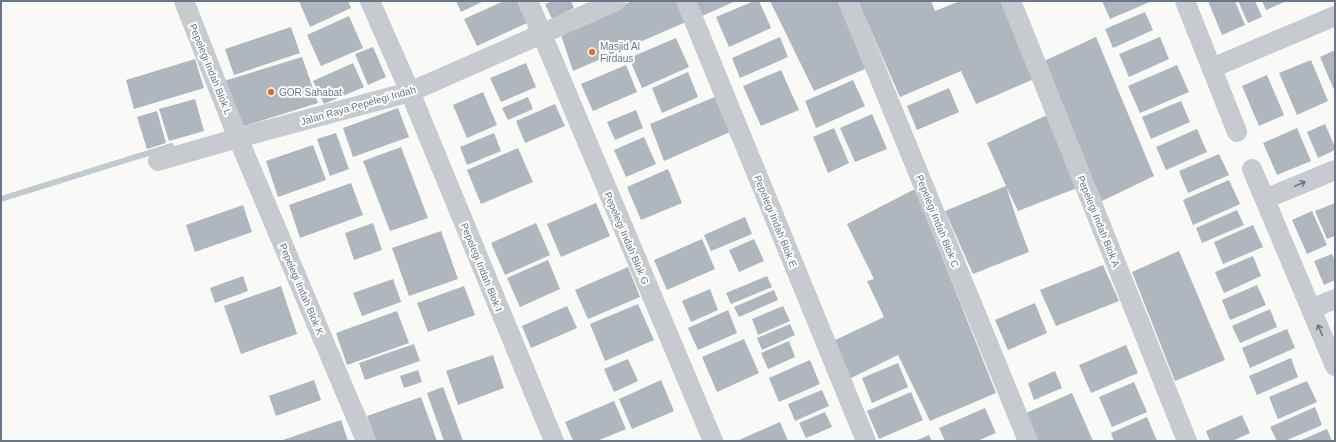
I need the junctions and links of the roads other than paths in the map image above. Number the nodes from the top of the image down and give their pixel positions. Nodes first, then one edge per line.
1 (184, 1) edge
2 (370, 1) edge
3 (528, 1) edge
4 (616, 1) edge
5 (686, 1) edge
6 (848, 1) edge
7 (1011, 1) edge
8 (1186, 1) edge
9 (1335, 16) edge
10 (541, 34) junction
11 (1212, 68) junction
12 (410, 92) junction
13 (1237, 132) dead end
14 (238, 138) junction
15 (158, 161) dead end
16 (1252, 169) dead end
17 (1335, 170) edge
18 (1265, 199) junction
19 (1335, 299) edge
20 (1311, 309) junction
21 (1335, 366) edge
22 (366, 441) edge
23 (554, 441) edge
24 (713, 441) edge
25 (866, 441) edge
26 (1028, 441) edge
27 (1187, 441) edge

1 - 14 street, Pepelegi Indah Blok L
2 - 12 street, Pepelegi Indah Blok I
3 - 10 street, Pepelegi Indah Blok G
4 - 10 street, Jalan Raya Pepelegi Indah
5 - 25 street, Pepelegi Indah Blok E
6 - 26 street, Pepelegi Indah Blok C
7 - 27 street, Pepelegi Indah Blok A
8 - 11 street
9 - 11 street
10 - 12 street, Jalan Raya Pepelegi Indah
10 - 24 street, Pepelegi Indah Blok G
11 - 13 street
12 - 14 street, Jalan Raya Pepelegi Indah
12 - 23 street, Pepelegi Indah Blok I
14 - 15 street, Jalan Raya Pepelegi Indah
14 - 22 street, Pepelegi Indah Blok K
16 - 18 street
18 -> 17 street
18 - 20 street
19 - 20 street
21 -> 20 street

